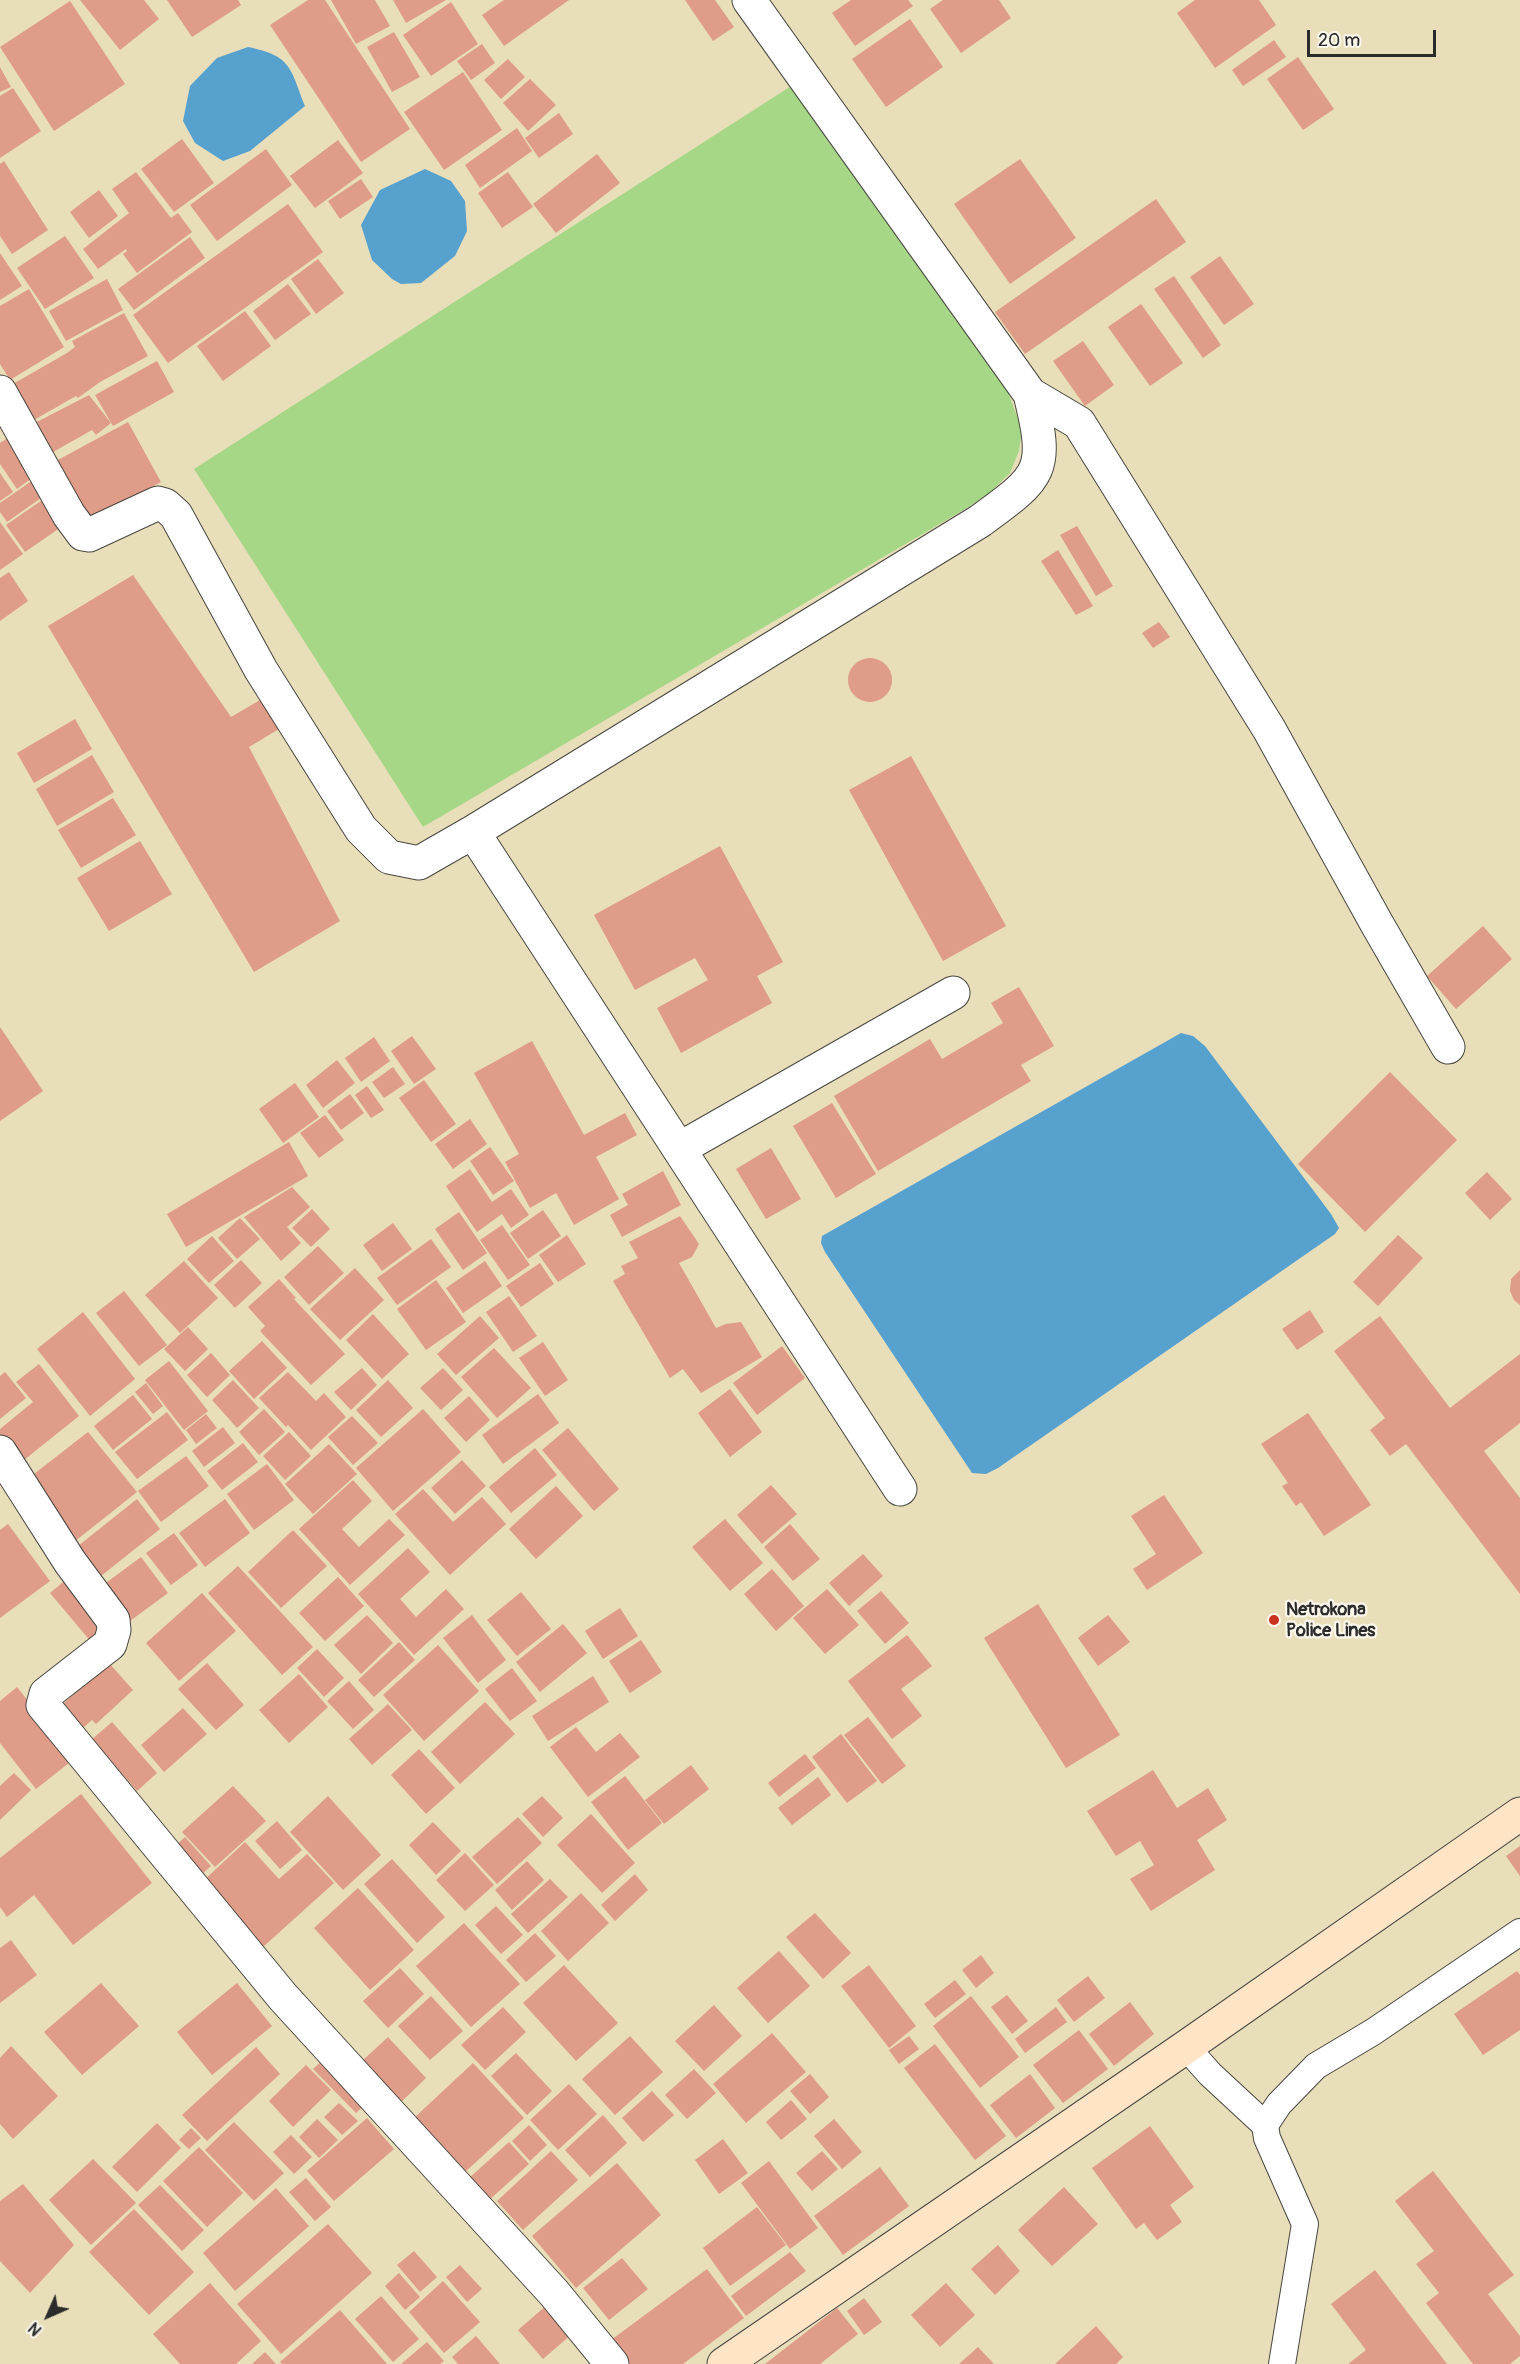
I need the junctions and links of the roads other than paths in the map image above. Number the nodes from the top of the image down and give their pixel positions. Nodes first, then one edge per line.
1 (749, 0) edge
2 (0, 392) edge
3 (1030, 394) junction
4 (473, 832) junction
5 (953, 993) dead end
6 (1448, 1047) dead end
7 (679, 1149) junction
8 (0, 1452) edge
9 (900, 1489) dead end
10 (1520, 1814) edge
11 (1520, 1932) edge
12 (1186, 2047) junction
13 (1265, 2126) junction
14 (612, 2364) edge
15 (724, 2364) edge
16 (1282, 2364) edge

1 - 3 street
2 - 4 street
3 - 4 street
3 - 6 street
4 - 7 street
5 - 7 street
7 - 9 street
8 - 14 street
10 - 12 main road
11 - 13 lane
12 - 13 lane
12 - 15 main road
13 - 16 lane

